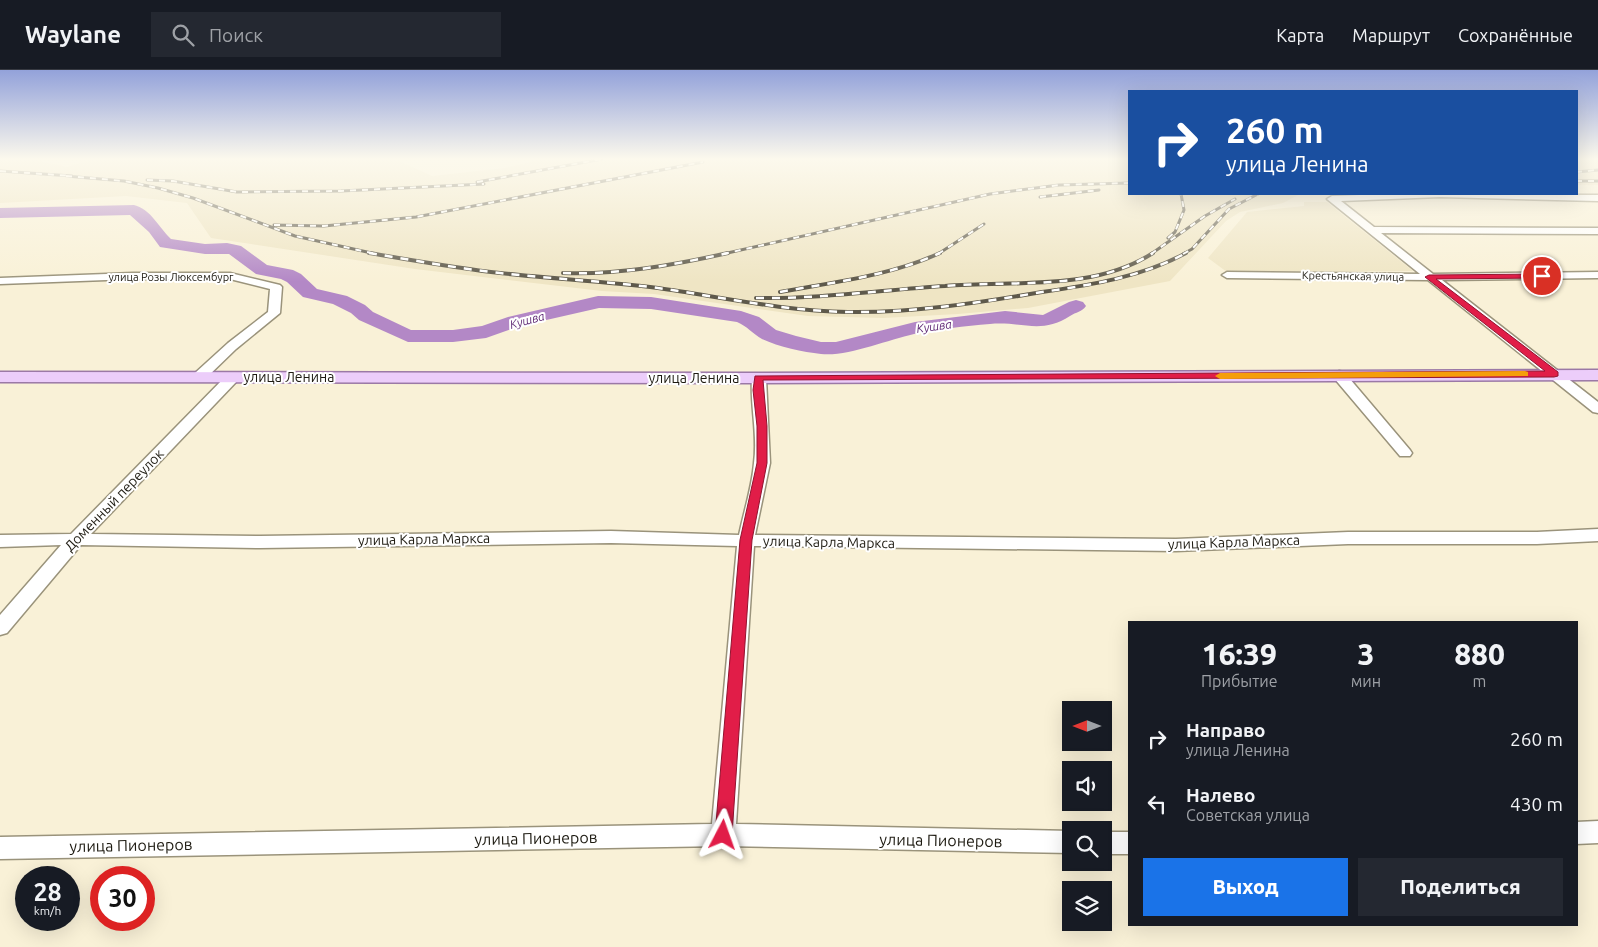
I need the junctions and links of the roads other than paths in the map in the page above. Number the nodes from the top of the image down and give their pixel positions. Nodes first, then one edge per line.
1 (1333, 200) edge
2 (1370, 230) junction
3 (1598, 231) edge
4 (1227, 275) dead end
5 (1598, 275) edge
6 (1429, 277) junction
7 (0, 281) edge
8 (1554, 374) junction
9 (1598, 375) edge
10 (200, 376) junction
11 (1339, 376) junction
12 (0, 377) edge
13 (233, 377) junction
14 (759, 378) junction
15 (1598, 409) edge
16 (1405, 453) dead end
17 (1598, 535) edge
18 (76, 539) junction
19 (746, 540) junction
20 (0, 541) edge
21 (0, 628) edge
22 (1598, 832) edge
23 (1578, 833) edge
24 (723, 835) junction
25 (1062, 842) edge
26 (1112, 843) edge
27 (1128, 843) edge
28 (0, 848) edge

1 - 2 street
2 - 3 street
2 - 6 street
4 - 6 street, Крестьянская улица
5 - 6 street, Крестьянская улица
6 - 8 street
7 - 10 street, улица Розы Люксембург
8 - 9 main road, улица Ленина
8 - 11 main road, улица Ленина
8 - 15 street
10 - 12 main road, улица Ленина
10 - 13 main road, улица Ленина
11 - 14 main road, улица Ленина
11 - 16 street
13 - 14 main road, улица Ленина
13 - 18 street, Доменный переулок
14 - 19 street
17 - 19 street, улица Карла Маркса
18 - 19 street, улица Карла Маркса
18 - 20 street, улица Карла Маркса
18 - 21 street, Доменный переулок
19 - 24 street
22 - 23 street
24 - 25 street, улица Пионеров
24 - 28 street, улица Пионеров
26 - 27 street

